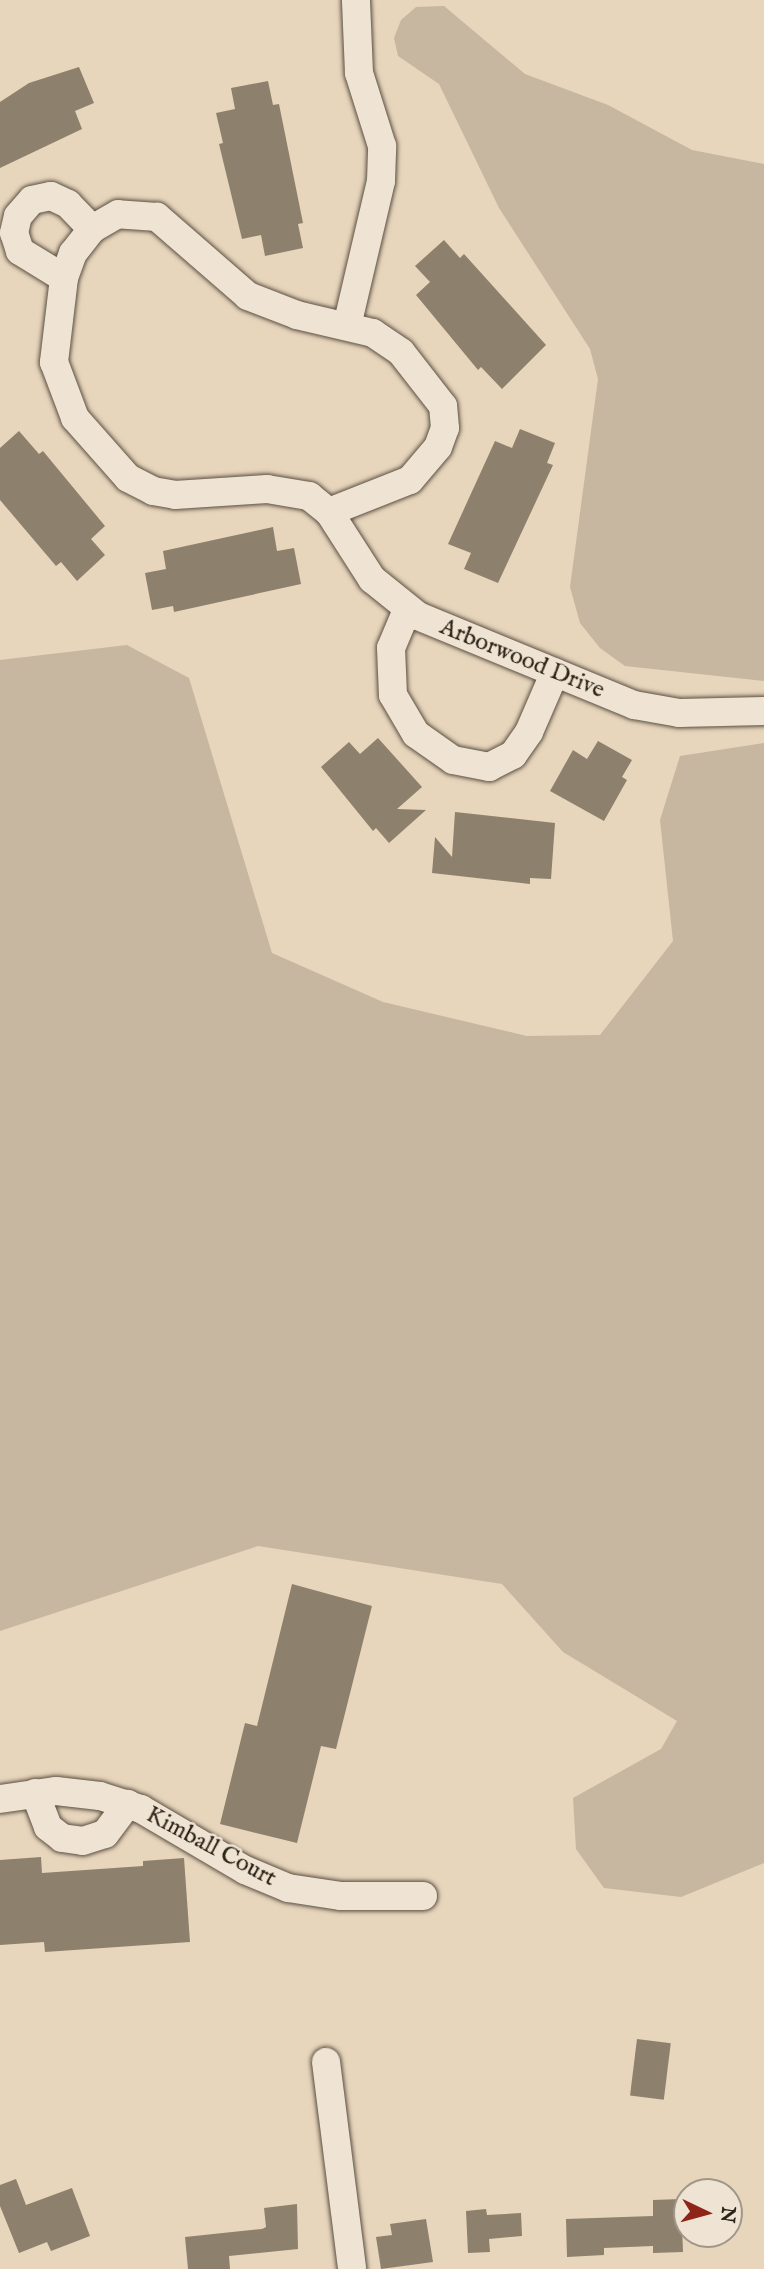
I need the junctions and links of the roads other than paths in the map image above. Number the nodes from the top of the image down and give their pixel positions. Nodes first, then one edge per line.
1 (356, 0) edge
2 (92, 229) junction
3 (64, 278) junction
4 (347, 326) junction
5 (329, 512) junction
6 (407, 610) junction
7 (555, 672) junction
8 (764, 711) edge
9 (35, 1793) junction
10 (0, 1799) edge
11 (128, 1804) junction
12 (424, 1896) dead end
13 (326, 2062) dead end
14 (352, 2269) edge

1 - 4 street
2 - 3 street, Arborwood Drive
2 - 3 street
2 - 4 street, Arborwood Drive
3 - 5 street, Arborwood Drive
4 - 5 street, Arborwood Drive
5 - 6 street, Arborwood Drive
6 - 7 street, Arborwood Drive
6 - 7 street
7 - 8 street, Arborwood Drive
9 - 10 street, Kimball Court
9 - 11 street, Kimball Court
9 - 11 street
11 - 12 street, Kimball Court
13 - 14 street

